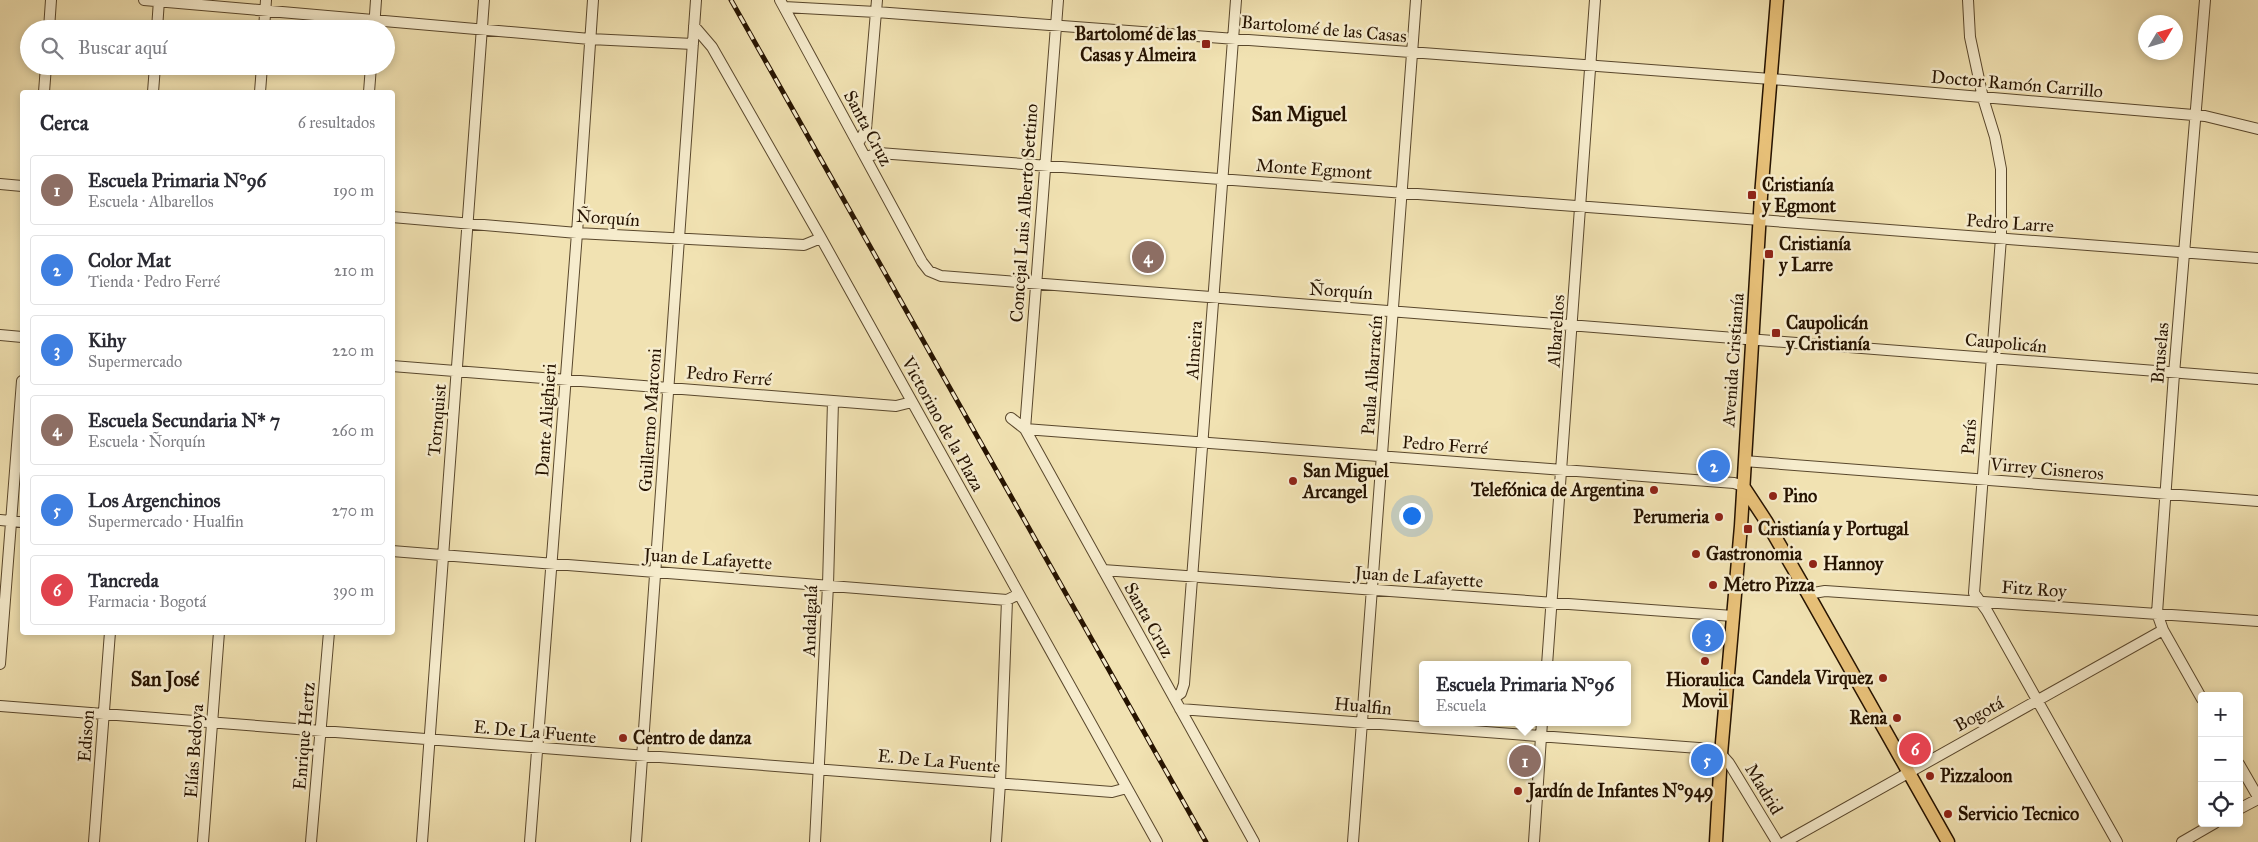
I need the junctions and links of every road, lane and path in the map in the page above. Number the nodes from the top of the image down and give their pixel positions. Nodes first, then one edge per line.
1 (51, 0) edge
2 (144, 0) edge
3 (159, 0) edge
4 (376, 0) edge
5 (484, 0) edge
6 (593, 0) edge
7 (696, 0) edge
8 (877, 0) edge
9 (1058, 0) edge
10 (1236, 0) edge
11 (1416, 0) edge
12 (1595, 0) edge
13 (1777, 0) edge
14 (1968, 0) edge
15 (2205, 0) edge
16 (782, 3) edge
17 (266, 5) edge
18 (876, 12) junction
19 (50, 20) edge
20 (158, 20) edge
21 (265, 20) edge
22 (351, 20) edge
23 (374, 20) edge
24 (395, 25) edge
25 (1056, 25) junction
26 (694, 26) junction
27 (482, 29) junction
28 (1233, 38) junction
29 (590, 39) junction
30 (693, 44) junction
31 (1412, 52) junction
32 (1590, 65) junction
33 (45, 75) edge
34 (154, 75) edge
35 (261, 75) edge
36 (371, 75) edge
37 (1771, 79) junction
38 (44, 90) edge
39 (153, 90) edge
40 (260, 90) edge
41 (370, 90) edge
42 (1983, 98) junction
43 (2195, 115) junction
44 (2258, 129) edge
45 (859, 142) junction
46 (866, 157) junction
47 (1044, 166) junction
48 (1223, 179) junction
49 (0, 184) edge
50 (20, 186) edge
51 (1401, 192) junction
52 (1579, 205) junction
53 (395, 217) edge
54 (1760, 219) junction
55 (468, 223) junction
56 (577, 233) junction
57 (821, 238) junction
58 (2001, 238) junction
59 (679, 239) junction
60 (2184, 251) junction
61 (2258, 258) edge
62 (929, 271) joint
63 (1035, 284) junction
64 (1214, 297) junction
65 (1393, 311) junction
66 (1573, 325) junction
67 (0, 335) edge
68 (20, 337) edge
69 (1752, 339) junction
70 (1991, 358) junction
71 (395, 366) edge
72 (457, 371) junction
73 (2174, 374) junction
74 (2258, 379) edge
75 (565, 380) junction
76 (668, 388) junction
77 (833, 401) junction
78 (912, 402) junction
79 (20, 410) edge
80 (1011, 418) dead end
81 (1024, 429) junction
82 (1203, 444) junction
83 (1383, 457) junction
84 (1744, 461) junction
85 (1562, 470) junction
86 (1982, 479) junction
87 (1743, 486) junction
88 (2166, 496) junction
89 (2258, 501) edge
90 (0, 520) edge
91 (12, 521) junction
92 (20, 522) edge
93 (395, 552) edge
94 (442, 555) junction
95 (551, 564) junction
96 (1103, 570) junction
97 (657, 571) junction
98 (1193, 577) junction
99 (828, 585) junction
100 (1373, 590) junction
101 (1020, 594) junction
102 (1808, 594) junction
103 (1007, 600) junction
104 (1979, 601) junction
105 (1552, 602) junction
106 (2157, 613) junction
107 (1733, 616) junction
108 (2258, 621) edge
109 (2163, 630) junction
110 (110, 635) edge
111 (219, 635) edge
112 (329, 635) edge
113 (1547, 661) edge
114 (0, 664) edge
115 (2199, 692) edge
116 (1174, 698) junction
117 (2037, 700) junction
118 (0, 706) edge
119 (1180, 709) junction
120 (103, 714) junction
121 (212, 722) junction
122 (1362, 722) junction
123 (1542, 726) edge
124 (322, 730) junction
125 (1541, 737) junction
126 (429, 739) junction
127 (537, 748) junction
128 (1721, 754) junction
129 (643, 756) junction
130 (820, 768) junction
131 (2243, 771) edge
132 (1909, 772) junction
133 (1000, 783) junction
134 (1127, 788) junction
135 (2258, 798) edge
136 (2243, 807) edge
137 (2208, 827) edge
138 (94, 842) edge
139 (203, 842) edge
140 (311, 842) edge
141 (422, 842) edge
142 (530, 842) edge
143 (636, 842) edge
144 (815, 842) edge
145 (996, 842) edge
146 (1157, 842) edge
147 (1254, 842) edge
148 (1353, 842) edge
149 (1534, 842) edge
150 (1716, 842) edge
151 (1776, 842) edge
152 (1785, 842) edge
153 (1948, 842) edge
154 (2117, 842) edge
155 (2182, 842) edge

1 - 19 street
2 - 3 street
3 - 17 street
3 - 20 street
4 - 23 street
5 - 27 street, Tornquist
6 - 29 street, Dante Alighieri
7 - 26 street, Guillermo Marconi
8 - 18 street
9 - 25 street, Concejal Luis Alberto Settino
10 - 28 street, Almeira
11 - 31 street, Paula Albarracín
12 - 32 street, Albarellos
13 - 37 main road, Avenida Cristianía
14 - 42 street, París
15 - 43 street, Bruselas
16 - 18 street, Bartolomé de las Casas
16 - 45 street, Santa Cruz
17 - 21 street
17 - 22 street
18 - 25 street, Bartolomé de las Casas
18 - 45 street
24 - 27 street
25 - 28 street, Bartolomé de las Casas
25 - 47 street, Concejal Luis Alberto Settino
26 - 30 street, Guillermo Marconi
26 - 57 street, Victorino de la Plaza
27 - 29 street
27 - 55 street, Tornquist
28 - 31 street, Bartolomé de las Casas
28 - 48 street, Almeira
29 - 30 street
29 - 56 street, Dante Alighieri
30 - 59 street, Guillermo Marconi
31 - 32 street, Bartolomé de las Casas
31 - 51 street, Paula Albarracín
32 - 37 street, Bartolomé de las Casas
32 - 52 street, Albarellos
33 - 38 street
34 - 39 street
35 - 40 street
36 - 41 street
37 - 42 street, Doctor Ramón Carrillo
37 - 54 main road, Avenida Cristianía
42 - 43 street, Doctor Ramón Carrillo
42 - 58 street, París
43 - 44 street, Doctor Ramón Carrillo
43 - 60 street, Bruselas
45 - 46 street, Santa Cruz
46 - 47 street, Monte Egmont
46 - 62 street, Santa Cruz
47 - 48 street, Monte Egmont
47 - 63 street, Concejal Luis Alberto Settino
48 - 51 street, Monte Egmont
48 - 64 street, Almeira
49 - 50 street
51 - 52 street, Monte Egmont
51 - 65 street, Paula Albarracín
52 - 54 street, Monte Egmont
52 - 66 street, Albarellos
53 - 55 street, Ñorquín
54 - 58 street, Pedro Larre
54 - 69 main road, Avenida Cristianía
55 - 56 street, Ñorquín
55 - 72 street, Tornquist
56 - 59 street, Ñorquín
56 - 75 street, Dante Alighieri
57 - 59 street, Ñorquín
57 - 78 street, Victorino de la Plaza
58 - 60 street, Pedro Larre
58 - 70 street, París
59 - 76 street, Guillermo Marconi
60 - 61 street, Pedro Larre
60 - 73 street, Bruselas
62 - 63 street, Ñorquín
63 - 64 street, Ñorquín
63 - 81 street, Concejal Luis Alberto Settino
64 - 65 street, Ñorquín
64 - 82 street, Almeira
65 - 66 street, Ñorquín
65 - 83 street, Paula Albarracín
66 - 69 street, Ñorquín
66 - 85 street, Albarellos
67 - 68 street
69 - 70 street, Caupolicán
69 - 84 main road, Avenida Cristianía
70 - 73 street, Caupolicán
70 - 86 street, París
71 - 72 street, Pedro Ferré
72 - 75 street, Pedro Ferré
72 - 94 street, Tornquist
73 - 74 street, Caupolicán
73 - 88 street, Bruselas
75 - 76 street, Pedro Ferré
75 - 95 street, Dante Alighieri
76 - 77 street, Pedro Ferré
76 - 97 street, Guillermo Marconi
77 - 78 street, Pedro Ferré
77 - 99 street, Andalgalá
78 - 101 street, Victorino de la Plaza
79 - 91 street
80 - 81 street, Santa Cruz
81 - 82 street, Pedro Ferré
81 - 96 street, Santa Cruz
82 - 83 street, Pedro Ferré
82 - 98 street, Almeira
83 - 85 street, Pedro Ferré
83 - 100 street, Paula Albarracín
84 - 86 street, Virrey Cisneros
84 - 87 main road, Avenida Cristianía
85 - 87 street, Pedro Ferré
85 - 105 street, Albarellos
86 - 88 street, Virrey Cisneros
86 - 104 street, París
87 - 102 main road
87 - 107 main road, Avenida Cristianía
88 - 89 street, Virrey Cisneros
88 - 106 street, Bruselas
90 - 91 street
91 - 92 street
91 - 114 street
93 - 94 street, Juan de Lafayette
94 - 95 street, Juan de Lafayette
94 - 126 street, Tornquist
95 - 97 street, Juan de Lafayette
95 - 127 street, Dante Alighieri
96 - 98 street, Juan de Lafayette
96 - 116 street, Santa Cruz
97 - 99 street, Juan de Lafayette
97 - 129 street, Guillermo Marconi
98 - 100 street, Juan de Lafayette
98 - 116 street, Almeira
99 - 103 street, Juan de Lafayette
99 - 130 street, Andalgalá
100 - 105 street, Juan de Lafayette
100 - 122 street, Paula Albarracín
101 - 103 street, Juan de Lafayette
101 - 134 street, Victorino de la Plaza
102 - 104 street, Fitz Roy
102 - 132 main road
103 - 133 street
104 - 106 street, Fitz Roy
104 - 117 street, París
105 - 107 street, Juan de Lafayette
105 - 113 street, Albarellos
106 - 108 street, Fitz Roy
106 - 109 street, Bruselas
107 - 128 main road, Avenida Cristianía
109 - 115 street, Bruselas
109 - 117 street, Bogotá
110 - 120 street, Edison
111 - 121 street, Elías Bedoya
112 - 124 street, Enrique Hertz
116 - 119 street, Santa Cruz
117 - 132 street, Bogotá
117 - 154 street, París
118 - 120 street, E. De La Fuente
119 - 122 street, Hualfin
119 - 147 street, Santa Cruz
120 - 121 street, E. De La Fuente
120 - 138 street, Edison
121 - 124 street, E. De La Fuente
121 - 139 street, Elías Bedoya
122 - 125 street, Hualfin
122 - 148 street, Paula Albarracín
123 - 125 street
124 - 126 street, E. De La Fuente
124 - 140 street, Enrique Hertz
125 - 128 street, Hualfin
125 - 149 street
126 - 127 street, E. De La Fuente
126 - 141 street, Tornquist
127 - 129 street, E. De La Fuente
127 - 142 street, Dante Alighieri
128 - 150 main road, Avenida Cristianía
128 - 151 street, Madrid
129 - 130 street, E. De La Fuente
129 - 143 street, Guillermo Marconi
130 - 133 street, E. De La Fuente
130 - 144 street, Andalgalá
131 - 135 street
132 - 152 street, Bogotá
132 - 153 main road
133 - 134 street, E. De La Fuente
133 - 145 street
134 - 146 street, Victorino de la Plaza
135 - 136 street
137 - 155 street

